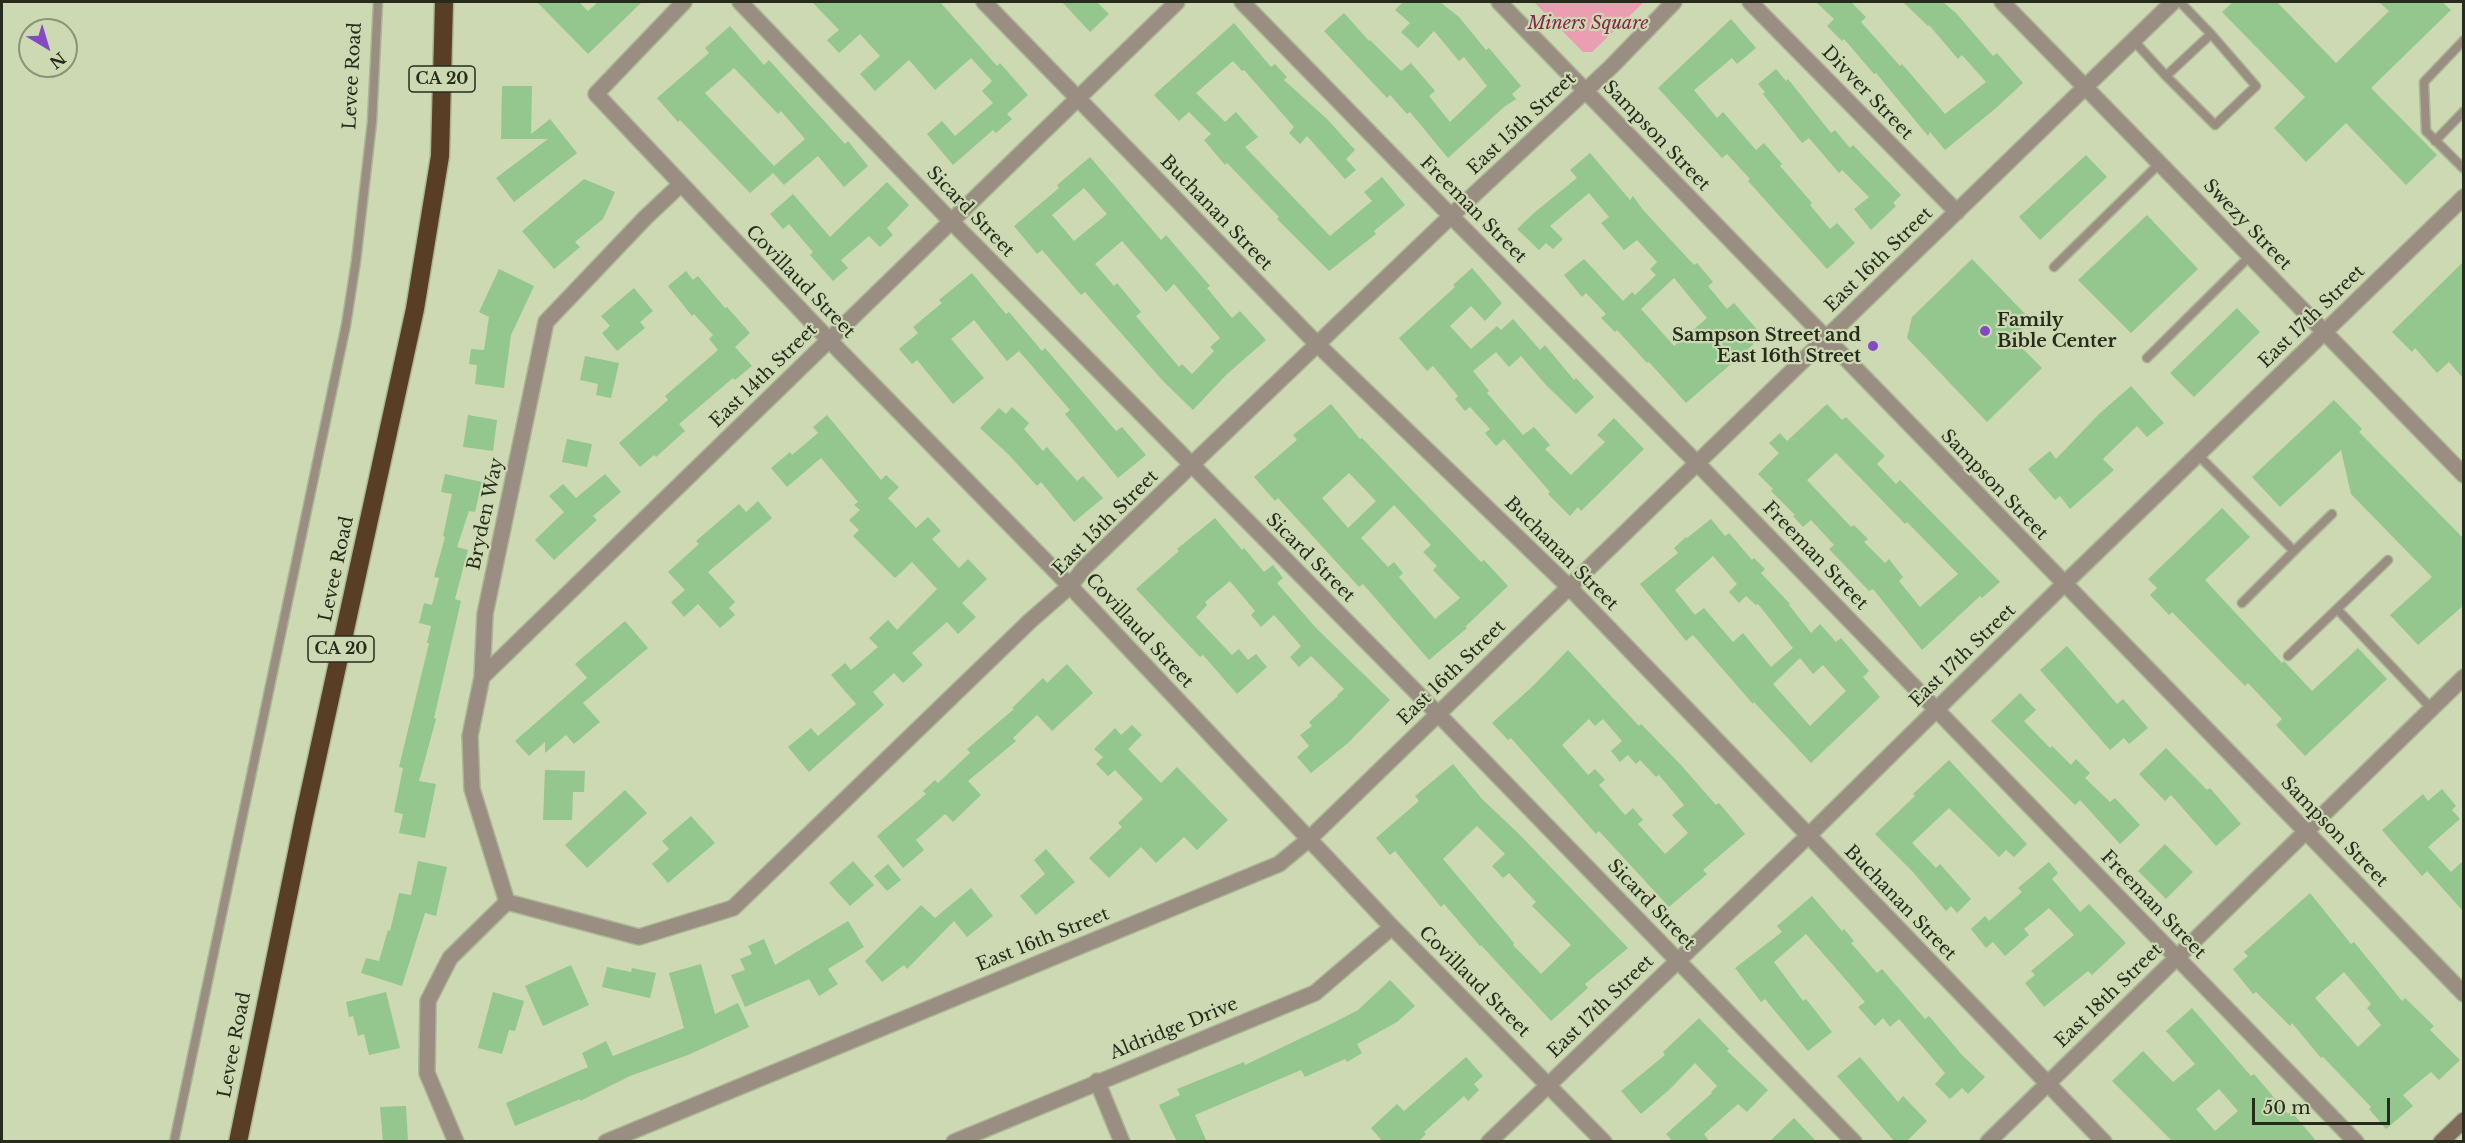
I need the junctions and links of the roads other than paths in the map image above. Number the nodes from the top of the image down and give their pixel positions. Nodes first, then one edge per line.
1 (378, 2) edge
2 (444, 2) edge
3 (684, 2) edge
4 (740, 2) edge
5 (984, 2) edge
6 (1177, 2) edge
7 (1242, 2) edge
8 (1499, 2) edge
9 (1674, 2) edge
10 (1750, 2) edge
11 (2002, 2) edge
12 (2173, 2) edge
13 (2180, 2) edge
14 (2211, 34) junction
15 (2133, 40) junction
16 (2463, 40) edge
17 (2166, 76) junction
18 (2085, 87) junction
19 (1585, 92) junction
20 (1078, 98) junction
21 (2463, 111) edge
22 (2435, 141) junction
23 (2160, 163) junction
24 (2463, 169) edge
25 (680, 185) junction
26 (2461, 204) edge
27 (1957, 212) junction
28 (1450, 216) junction
29 (951, 221) junction
30 (2250, 256) junction
31 (2054, 267) dead end
32 (2324, 332) junction
33 (1827, 338) junction
34 (829, 340) junction
35 (1317, 344) junction
36 (2147, 358) dead end
37 (2198, 455) junction
38 (1697, 463) junction
39 (1191, 466) junction
40 (2463, 475) edge
41 (2332, 514) dead end
42 (2294, 551) junction
43 (2388, 560) dead end
44 (2063, 585) junction
45 (1071, 586) junction
46 (1569, 587) junction
47 (2242, 603) dead end
48 (2337, 609) junction
49 (2288, 656) dead end
50 (482, 677) junction
51 (2463, 677) edge
52 (2431, 708) junction
53 (1937, 709) junction
54 (1438, 714) junction
55 (2306, 831) junction
56 (1808, 836) junction
57 (1308, 840) junction
58 (507, 902) junction
59 (1392, 927) junction
60 (2177, 957) junction
61 (1679, 960) junction
62 (2463, 993) edge
63 (1097, 1081) junction
64 (1548, 1084) junction
65 (2048, 1084) junction
66 (2463, 1120) edge
67 (174, 1142) edge
68 (238, 1142) edge
69 (456, 1142) edge
70 (606, 1142) edge
71 (954, 1142) edge
72 (1122, 1142) edge
73 (1489, 1142) edge
74 (1604, 1142) edge
75 (1854, 1142) edge
76 (1988, 1142) edge
77 (2104, 1142) edge
78 (2355, 1142) edge
79 (2441, 1142) edge

1 - 67 lane, Levee Road
2 - 68 highway, Levee Road / CA 20
3 - 25 street, Covillaud Street
4 - 29 street, Sicard Street
5 - 20 street, Buchanan Street
6 - 20 street, East 14th Street
7 - 28 street, Freeman Street
8 - 19 street, Sampson Street
9 - 19 street, East 15th Street
10 - 27 street, Divver Street
11 - 18 street, Swezy Street
12 - 15 street, East 16th Street
13 - 14 lane
14 - 17 lane
14 - 17 lane
15 - 17 lane
15 - 18 street, East 16th Street
16 - 22 lane
18 - 23 street, Swezy Street
18 - 27 street, East 16th Street
19 - 28 street, East 15th Street
19 - 33 street, Sampson Street
20 - 29 street, East 14th Street
20 - 35 street, Buchanan Street
21 - 22 lane
22 - 24 lane
23 - 30 street, Swezy Street
23 - 31 lane
25 - 34 street, Covillaud Street
25 - 50 street, Bryden Way
26 - 32 street, East 17th Street
27 - 33 street, East 16th Street
28 - 35 street, East 15th Street
28 - 38 street, Freeman Street
29 - 34 street, East 14th Street
29 - 39 street, Sicard Street
30 - 32 street, Swezy Street
30 - 36 lane
32 - 37 street, East 17th Street
32 - 40 street, Swezy Street
33 - 38 street, East 16th Street
33 - 44 street, Sampson Street
34 - 45 street, Covillaud Street
34 - 50 street, East 14th Street
35 - 39 street, East 15th Street
35 - 46 street, Buchanan Street
37 - 42 lane
37 - 44 street, East 17th Street
38 - 46 street, East 16th Street
38 - 53 street, Freeman Street
39 - 45 street, East 15th Street
39 - 54 street, Sicard Street
41 - 42 lane
42 - 47 lane
43 - 48 lane
44 - 53 street, East 17th Street
44 - 55 street, Sampson Street
45 - 57 street, Covillaud Street
45 - 58 street, East 15th Street
46 - 54 street, East 16th Street
46 - 56 street, Buchanan Street
48 - 49 lane
48 - 52 lane
50 - 58 street, Bryden Way
51 - 52 street, East 18th Street
52 - 55 street, East 18th Street
53 - 56 street, East 17th Street
53 - 60 street, Freeman Street
54 - 57 street, East 16th Street
54 - 61 street, Sicard Street
55 - 60 street, East 18th Street
55 - 62 street, Sampson Street
56 - 61 street, East 17th Street
56 - 65 street, Buchanan Street
57 - 59 street, Covillaud Street
57 - 70 street, East 16th Street
58 - 69 street
59 - 63 street, Aldridge Drive
59 - 64 street, Covillaud Street
60 - 65 street, East 18th Street
60 - 78 street, Freeman Street
61 - 64 street, East 17th Street
61 - 75 street, Sicard Street
63 - 71 street, Aldridge Drive
63 - 72 street
64 - 73 street, East 17th Street
64 - 74 street, Covillaud Street
65 - 76 street, East 18th Street
65 - 77 street, Buchanan Street
66 - 79 street

